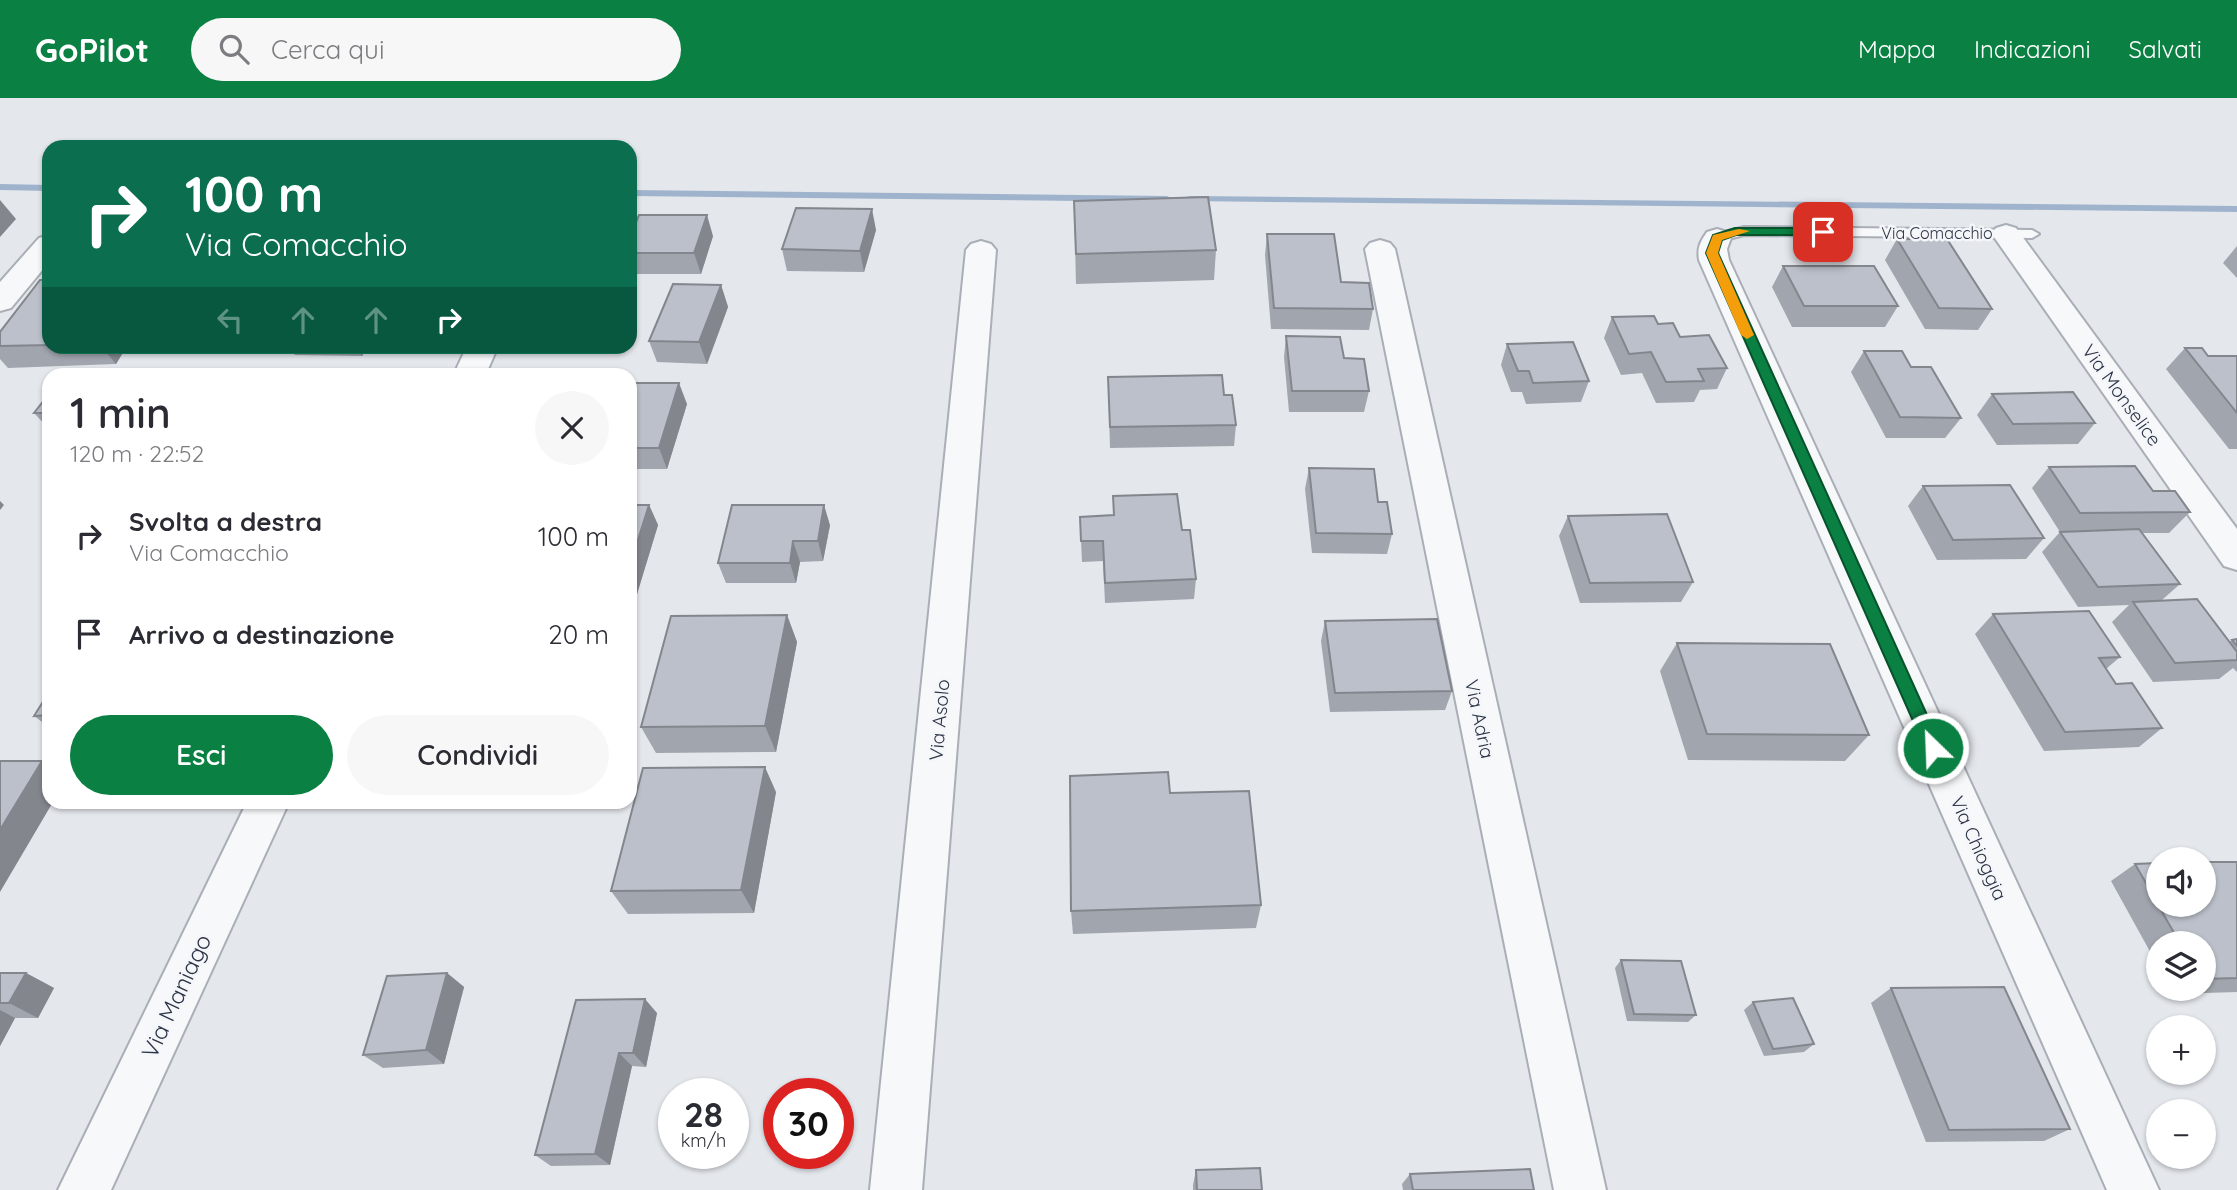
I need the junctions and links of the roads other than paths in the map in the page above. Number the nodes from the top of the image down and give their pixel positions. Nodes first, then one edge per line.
1 (2019, 234) joint
2 (1717, 238) joint
3 (1380, 249) dead end
4 (981, 250) dead end
5 (42, 252) edge
6 (0, 301) edge
7 (2237, 556) edge
8 (265, 809) edge
9 (84, 1190) edge
10 (896, 1190) edge
11 (1580, 1190) edge
12 (2133, 1190) edge

1 - 2 lane, Via Comacchio
1 - 7 street, Via Monselice
2 - 12 street, Via Chioggia
3 - 11 street, Via Adria
4 - 10 street, Via Asolo
5 - 6 street
8 - 9 street, Via Maniago

